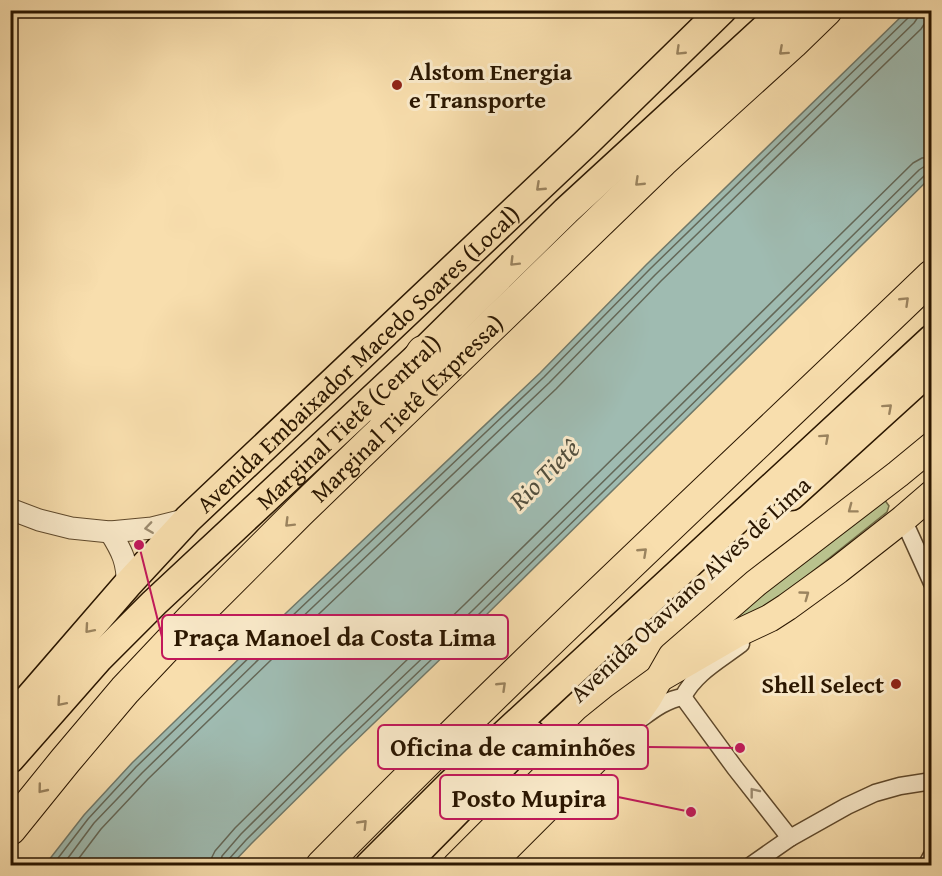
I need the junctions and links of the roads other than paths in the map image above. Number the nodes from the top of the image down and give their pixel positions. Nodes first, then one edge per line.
1 (722, 10) edge
2 (767, 10) edge
3 (785, 10) edge
4 (826, 10) edge
5 (695, 93) junction
6 (932, 276) edge
7 (932, 306) edge
8 (378, 339) junction
9 (932, 339) edge
10 (423, 352) junction
11 (932, 368) edge
12 (932, 446) edge
13 (743, 457) junction
14 (898, 474) junction
15 (932, 494) edge
16 (10, 509) edge
17 (188, 519) junction
18 (903, 519) junction
19 (110, 532) junction
20 (932, 583) edge
21 (127, 585) junction
22 (770, 618) junction
23 (99, 658) junction
24 (660, 678) junction
25 (683, 697) junction
26 (10, 720) edge
27 (627, 728) junction
28 (10, 759) edge
29 (65, 761) junction
30 (932, 781) edge
31 (10, 830) edge
32 (790, 838) junction
33 (494, 850) edge
34 (932, 855) edge
35 (322, 866) edge
36 (369, 866) edge
37 (403, 866) edge
38 (456, 866) edge
39 (750, 866) edge
40 (926, 866) edge

1 -> 8 highway, Avenida Embaixador Macedo Soares (Local)
2 - 5 highway
3 - 5 highway, Marginal Tietê (Central)
4 -> 29 highway, Marginal Tietê (Expressa)
5 -> 10 highway, Marginal Tietê (Central)
13 -> 6 highway
7 - 13 highway
8 - 17 highway, Avenida Embaixador Macedo Soares (Local)
8 - 23 highway
36 -> 9 highway
10 - 23 highway, Marginal Tietê (Central)
10 - 29 highway
37 -> 11 highway, Avenida Otaviano Alves de Lima
12 - 14 main road
35 -> 13 highway
14 - 18 main road
14 -> 24 main road
15 - 18 main road
16 - 19 street
17 -> 19 street
17 - 21 highway, Avenida Embaixador Macedo Soares (Local)
18 - 20 street
22 -> 18 main road
19 - 21 street
21 -> 26 highway, Avenida Embaixador Macedo Soares (Local)
22 - 24 main road
22 - 25 street
23 -> 28 highway, Marginal Tietê (Central)
24 - 27 main road, Avenida Otaviano Alves de Lima
24 - 33 main road, Avenida Otaviano Alves de Lima
25 - 27 street
32 -> 25 street
27 - 33 main road, Avenida Otaviano Alves de Lima
29 -> 31 highway, Marginal Tietê (Expressa)
30 - 32 street
32 - 39 street
33 - 38 main road, Avenida Otaviano Alves de Lima
34 - 40 street

